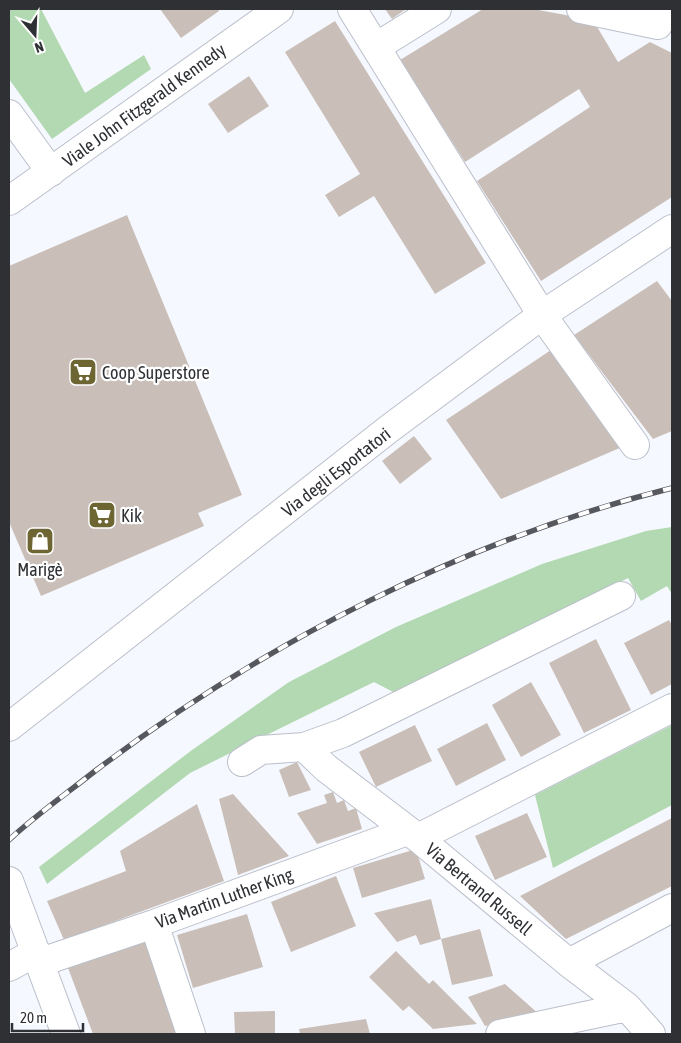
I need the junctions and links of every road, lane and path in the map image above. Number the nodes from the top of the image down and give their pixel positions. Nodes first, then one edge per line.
1 (279, 9) edge
2 (352, 9) edge
3 (438, 9) edge
4 (581, 9) edge
5 (661, 9) edge
6 (376, 47) junction
7 (9, 114) edge
8 (51, 172) junction
9 (9, 201) edge
10 (672, 229) edge
11 (542, 315) junction
12 (635, 445) dead end
13 (621, 596) dead end
14 (672, 708) edge
15 (9, 727) edge
16 (304, 747) junction
17 (242, 762) dead end
18 (412, 835) junction
19 (10, 885) edge
20 (672, 908) edge
21 (154, 924) junction
22 (38, 957) junction
23 (569, 963) junction
24 (9, 967) edge
25 (627, 1006) junction
26 (66, 1034) edge
27 (191, 1034) edge
28 (500, 1034) edge
29 (652, 1034) edge

1 - 8 street, Viale John Fitzgerald Kennedy
2 - 6 street
3 - 6 street
4 - 5 street
6 - 11 street
7 - 8 street
8 - 9 street, Viale John Fitzgerald Kennedy
10 - 11 street, Via degli Esportatori
11 - 12 street
11 - 15 street, Via degli Esportatori
13 - 16 street
14 - 18 street, Via Martin Luther King
16 - 17 street
16 - 18 street, Via Bertrand Russell
18 - 21 street, Via Martin Luther King
18 - 23 street, Via Bertrand Russell
19 - 22 street
20 - 23 street
21 - 22 street, Via Martin Luther King
21 - 27 street
22 - 24 street, Via Martin Luther King
22 - 26 street
23 - 25 street, Via Bertrand Russell
25 - 28 street
25 - 29 street, Via Bertrand Russell

